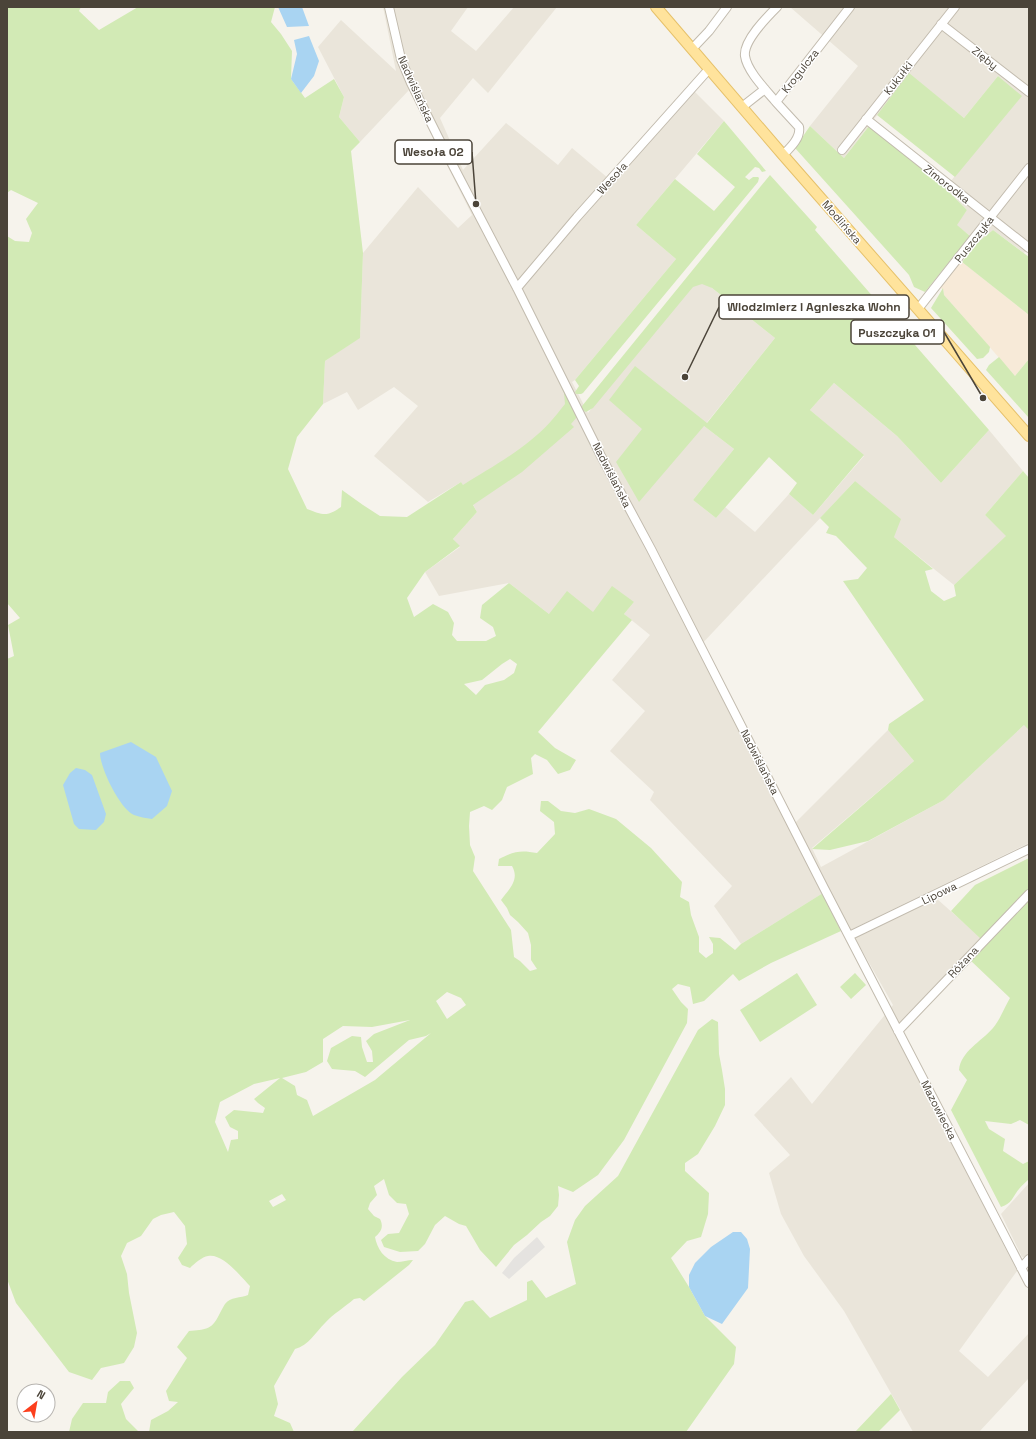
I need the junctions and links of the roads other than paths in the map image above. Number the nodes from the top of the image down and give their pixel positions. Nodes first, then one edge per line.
1 (389, 7) edge
2 (656, 7) edge
3 (727, 7) edge
4 (777, 7) edge
5 (850, 7) edge
6 (955, 7) edge
7 (941, 24) junction
8 (692, 49) junction
9 (709, 69) junction
10 (765, 89) junction
11 (1029, 92) edge
12 (776, 102) junction
13 (742, 107) junction
14 (866, 119) junction
15 (842, 150) dead end
16 (783, 155) junction
17 (1029, 168) edge
18 (991, 218) junction
19 (1029, 248) edge
20 (517, 288) junction
21 (918, 310) junction
22 (1029, 436) edge
23 (1029, 849) edge
24 (1029, 894) edge
25 (849, 936) junction
26 (898, 1031) junction
27 (1029, 1259) edge
28 (1021, 1268) junction
29 (1029, 1283) edge

1 - 20 street, Nadwiślańska
2 - 8 main road, Modlińska
3 - 8 street
4 - 10 street
5 - 12 street, Krogulcza
6 - 7 street, Kukułki
7 - 11 street, Zięby
7 - 14 street, Kukułki
8 - 9 main road, Modlińska
9 - 13 main road, Modlińska
9 - 20 street, Wesoła
10 - 12 street
10 - 13 street
12 - 16 street, Krogulcza
13 - 16 main road, Modlińska
14 - 15 street, Kukułki
14 - 18 street, Zimorodka
16 - 21 main road, Modlińska
17 - 18 street, Puszczyka
18 - 19 street, Zimorodka
18 - 21 street, Puszczyka
20 - 25 street, Nadwiślańska
21 - 22 main road, Modlińska
23 - 25 street, Lipowa
24 - 26 street, Różana
25 - 26 street, Mazowiecka
26 - 28 street, Mazowiecka
27 - 28 street
28 - 29 street, Mazowiecka

